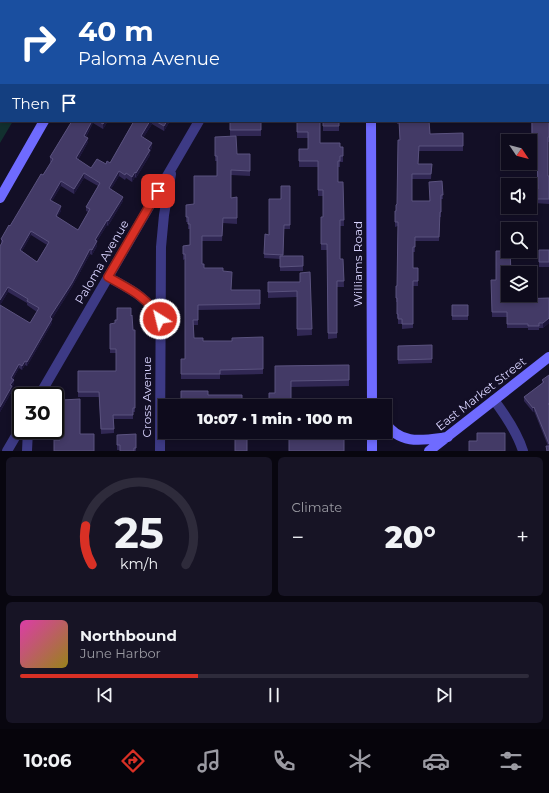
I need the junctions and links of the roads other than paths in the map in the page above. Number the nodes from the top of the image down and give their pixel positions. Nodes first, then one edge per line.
1 (43, 122) edge
2 (198, 122) edge
3 (371, 122) edge
4 (173, 166) junction
5 (0, 198) edge
6 (108, 277) junction
7 (160, 319) junction
8 (549, 357) edge
9 (44, 387) edge
10 (372, 395) junction
11 (372, 399) edge
12 (374, 399) edge
13 (494, 400) junction
14 (392, 430) edge
15 (448, 436) junction
16 (14, 439) edge
17 (28, 439) edge
18 (372, 439) edge
19 (7, 451) edge
20 (27, 451) edge
21 (160, 451) edge
22 (372, 451) edge
23 (429, 451) edge
24 (523, 451) edge

1 - 5 main road
2 - 4 street, Paloma Avenue
3 - 10 main road, Williams Road
4 - 6 street, Paloma Avenue
4 - 7 street, Cross Avenue
6 - 7 street
6 - 9 street, Paloma Avenue
7 - 21 street, Cross Avenue
8 - 13 main road, East Market Street
10 - 11 main road, Williams Road
10 - 12 main road
13 - 15 main road, East Market Street
13 - 24 street
14 - 15 main road
15 - 23 main road, East Market Street
16 - 19 street
17 - 20 street
18 - 22 main road

